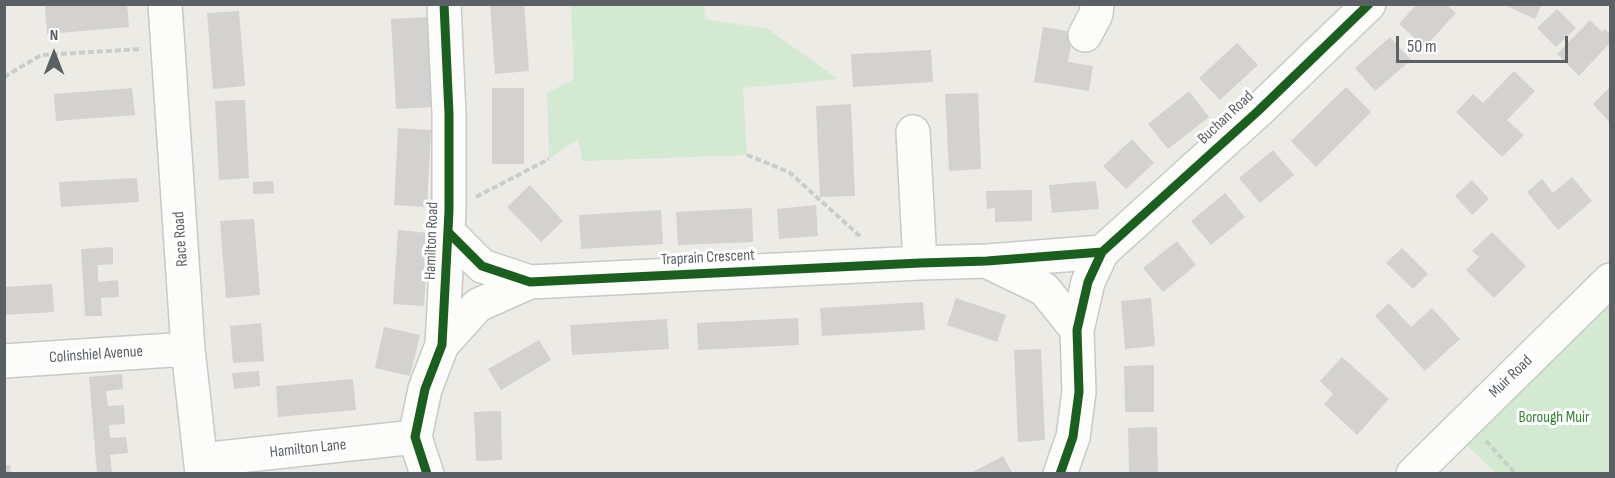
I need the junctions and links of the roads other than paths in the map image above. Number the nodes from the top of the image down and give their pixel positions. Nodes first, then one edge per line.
1 (165, 4) edge
2 (444, 4) edge
3 (1096, 4) edge
4 (1369, 4) edge
5 (1085, 35) dead end
6 (913, 132) dead end
7 (448, 221) junction
8 (1102, 252) junction
9 (987, 261) junction
10 (906, 264) junction
11 (1611, 280) edge
12 (530, 282) junction
13 (1077, 330) junction
14 (442, 345) junction
15 (188, 349) junction
16 (4, 361) edge
17 (415, 437) junction
18 (201, 467) edge
19 (427, 474) edge
20 (1060, 474) edge
21 (1413, 474) edge

1 - 15 street, Race Road
2 - 7 street, Hamilton Road
3 - 5 street
4 - 8 street, Buchan Road
6 - 10 street
7 - 12 street, Traprain Crescent
7 - 14 street, Hamilton Road
8 - 9 street
8 - 13 street, Buchan Road
9 - 10 street, Traprain Crescent
9 - 13 street, Traprain Crescent
10 - 12 street, Traprain Crescent
11 - 21 street, Muir Road
12 - 14 street, Traprain Crescent
13 - 20 street
14 - 17 street, Hamilton Road
15 - 16 street, Colinshiel Avenue
15 - 18 street, Race Road
17 - 18 street, Hamilton Lane
17 - 19 street, Hamilton Road

